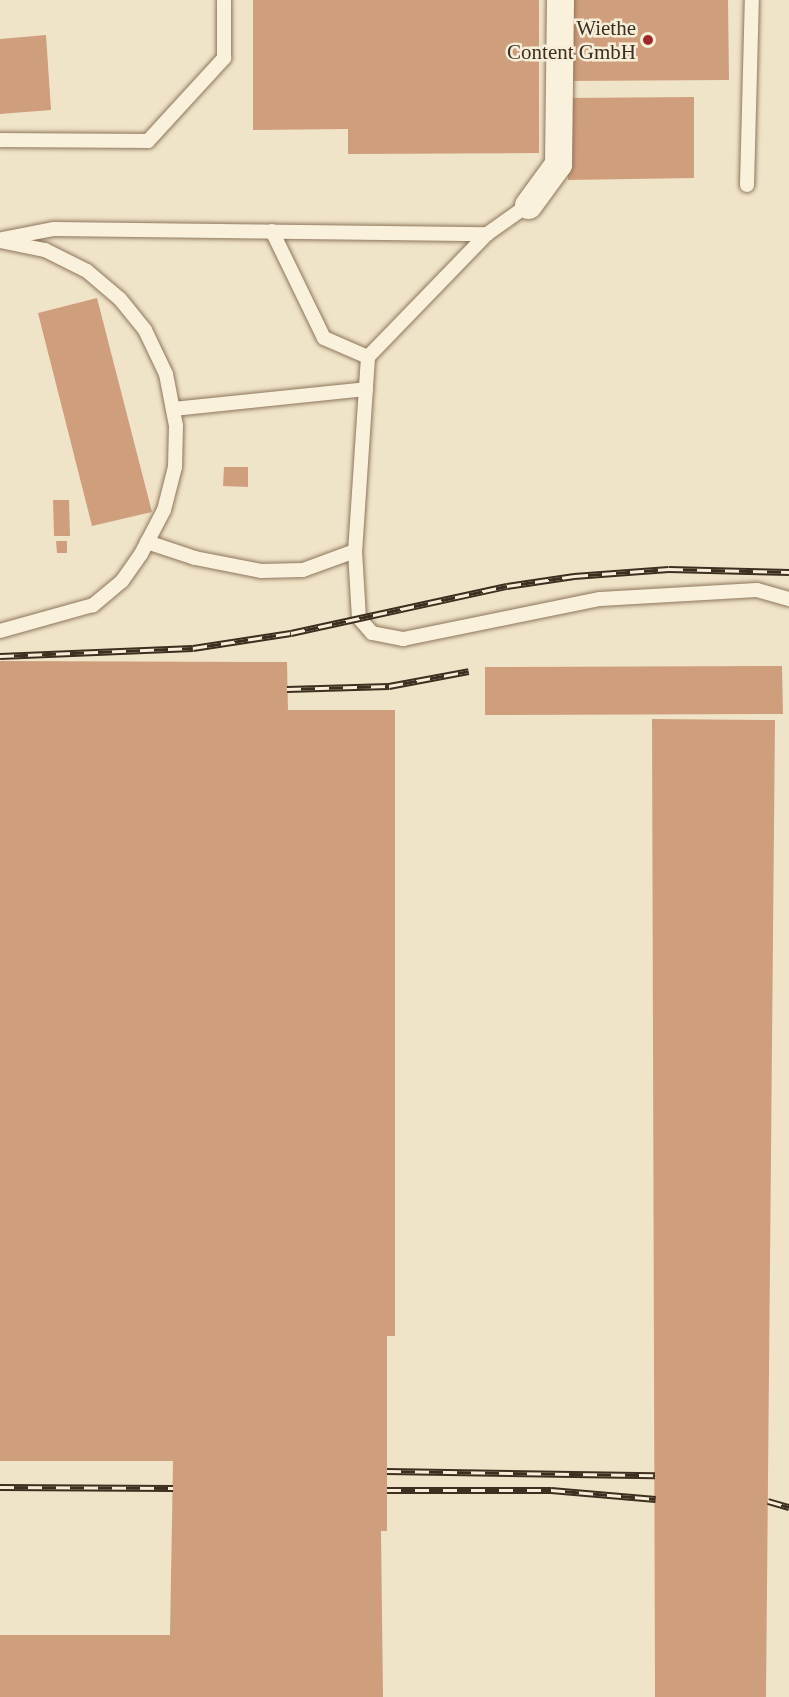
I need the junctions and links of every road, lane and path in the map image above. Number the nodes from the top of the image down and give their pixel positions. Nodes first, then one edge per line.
1 (224, 0) edge
2 (560, 0) edge
3 (752, 0) edge
4 (0, 140) edge
5 (747, 185) dead end
6 (528, 205) joint
7 (272, 231) junction
8 (487, 234) junction
9 (0, 240) edge
10 (368, 357) junction
11 (366, 389) junction
12 (173, 409) junction
13 (147, 542) junction
14 (355, 551) junction
15 (789, 599) edge
16 (0, 631) edge

1 - 4 lane
2 - 6 street
3 - 5 lane
6 - 8 lane
7 - 8 lane
7 - 9 lane
7 - 10 lane
8 - 10 lane
9 - 12 lane
10 - 11 lane
11 - 12 lane
11 - 14 lane
12 - 13 lane
13 - 14 lane
13 - 16 lane
14 - 15 lane

